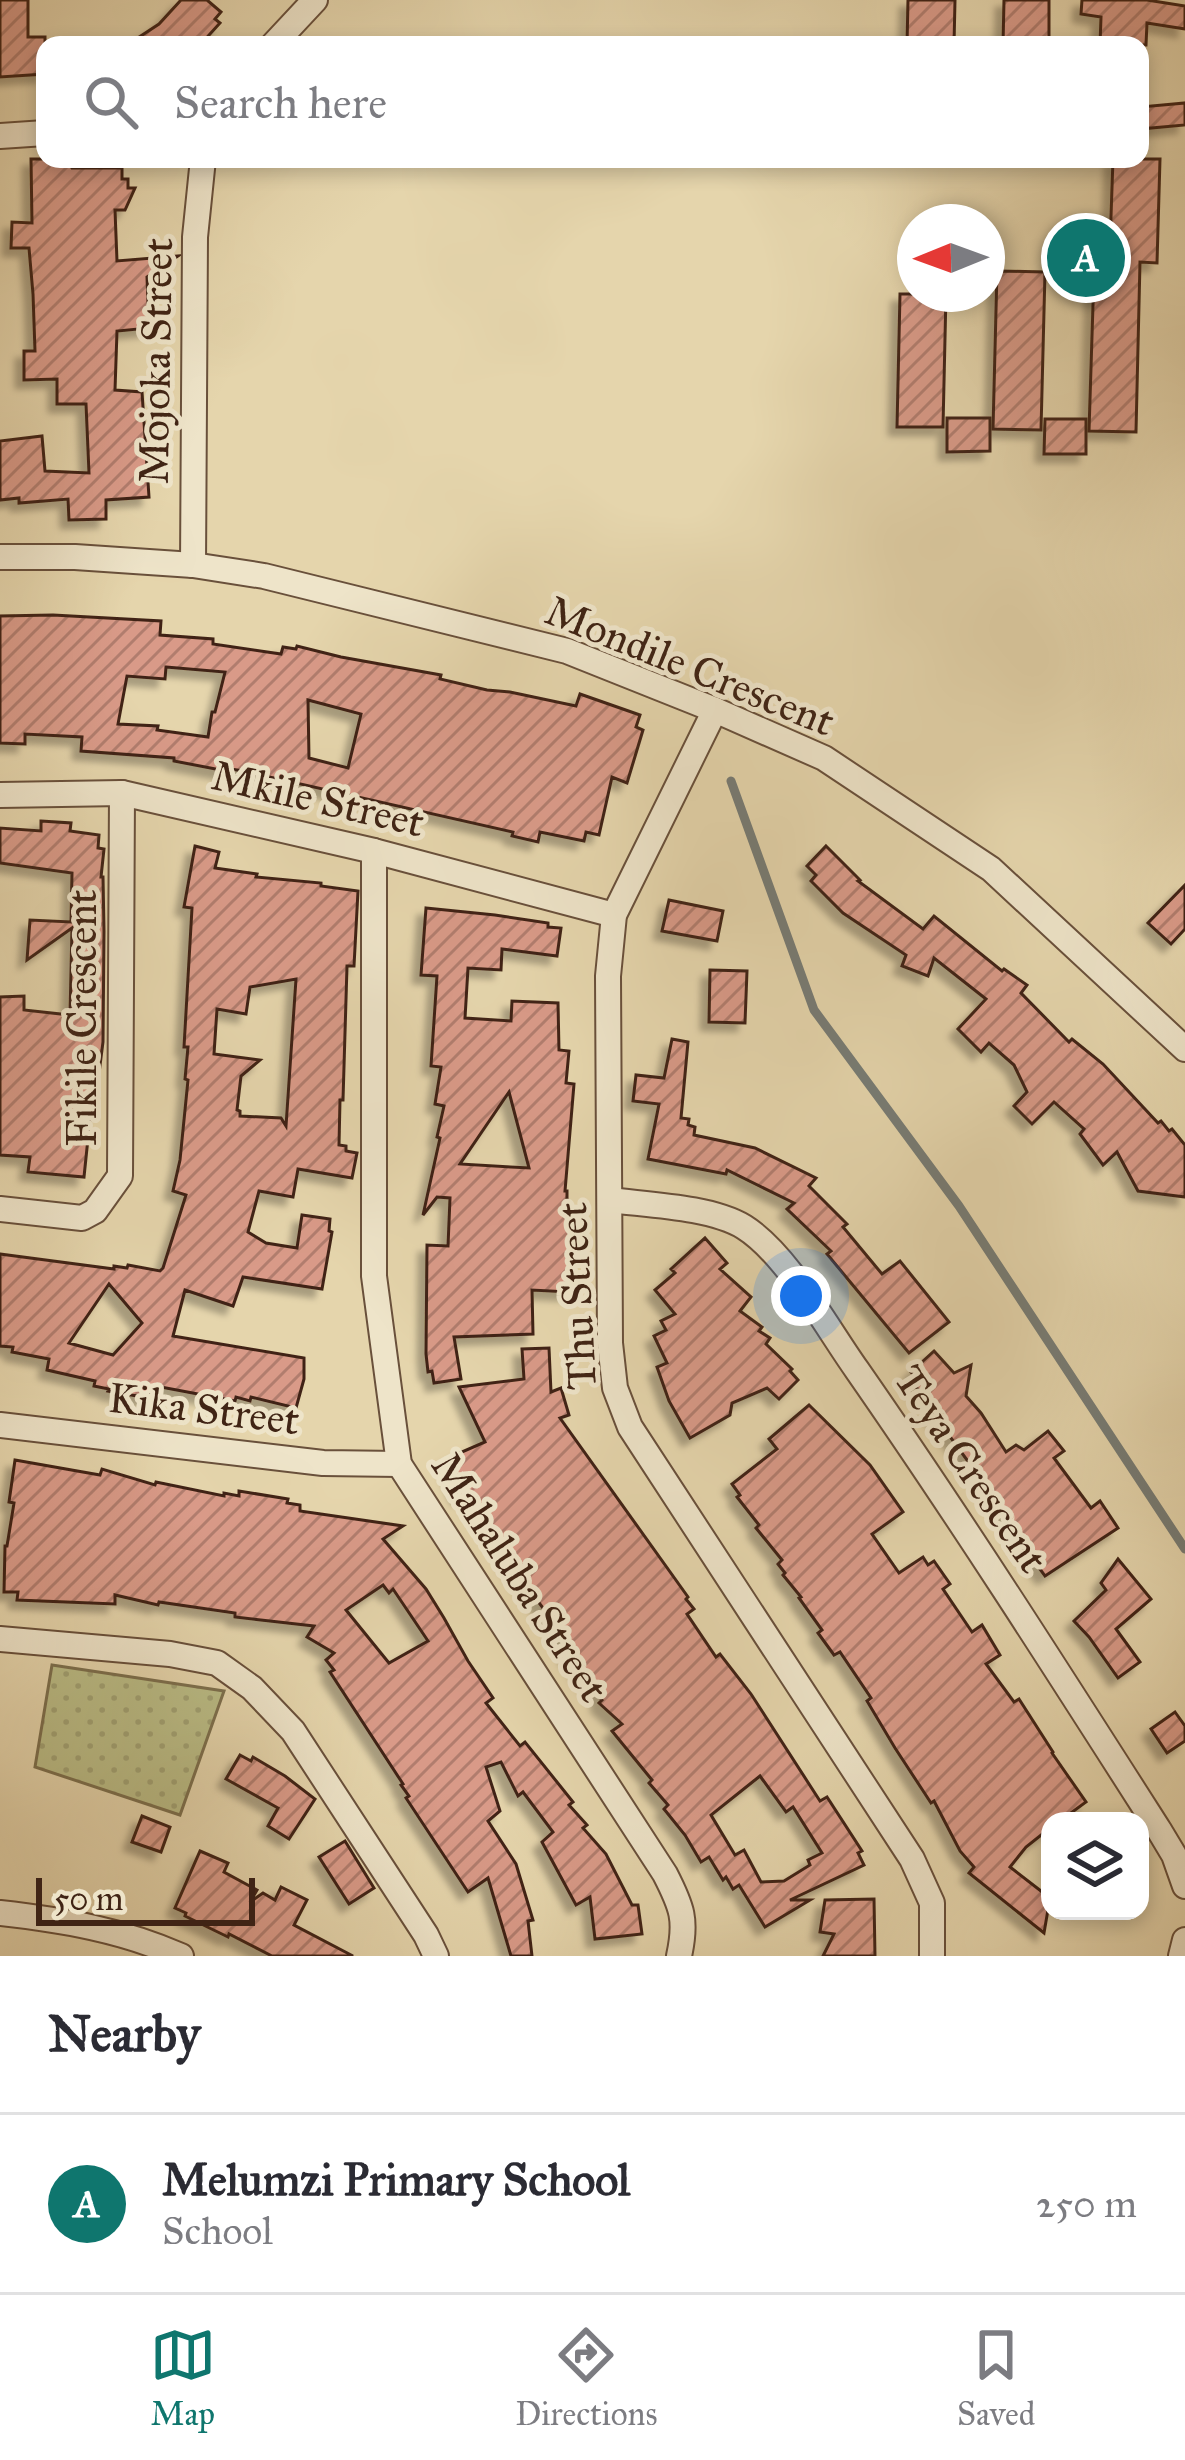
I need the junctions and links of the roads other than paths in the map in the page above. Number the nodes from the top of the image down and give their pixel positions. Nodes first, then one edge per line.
1 (315, 0) edge
2 (281, 36) edge
3 (36, 134) edge
4 (0, 136) edge
5 (202, 168) edge
6 (0, 557) edge
7 (193, 565) junction
8 (715, 710) junction
9 (122, 793) junction
10 (0, 795) edge
11 (374, 851) junction
12 (614, 915) junction
13 (1185, 1049) edge
14 (610, 1200) junction
15 (0, 1209) edge
16 (0, 1425) edge
17 (398, 1464) junction
18 (0, 1639) edge
19 (1185, 1886) edge
20 (0, 1912) edge
21 (1185, 1940) edge
22 (181, 1956) edge
23 (436, 1956) edge
24 (679, 1956) edge
25 (932, 1956) edge
26 (1181, 1956) edge

1 - 2 street
3 - 4 street
5 - 7 street, Mojoka Street
6 - 7 street, Mondile Crescent
7 - 8 street, Mondile Crescent
8 - 12 street, Thu Street
8 - 13 street, Mondile Crescent
9 - 10 street, Mkile Street
9 - 11 street, Mkile Street
9 - 15 street, Fikile Crescent
11 - 12 street, Mkile Street
11 - 17 street, Mahaluba Street
12 - 14 street, Thu Street
14 - 19 street, Teya Crescent
14 - 25 street, Thu Street
16 - 17 street, Kika Street
17 - 24 street, Mahaluba Street
18 - 23 street
20 - 22 street
21 - 26 street

